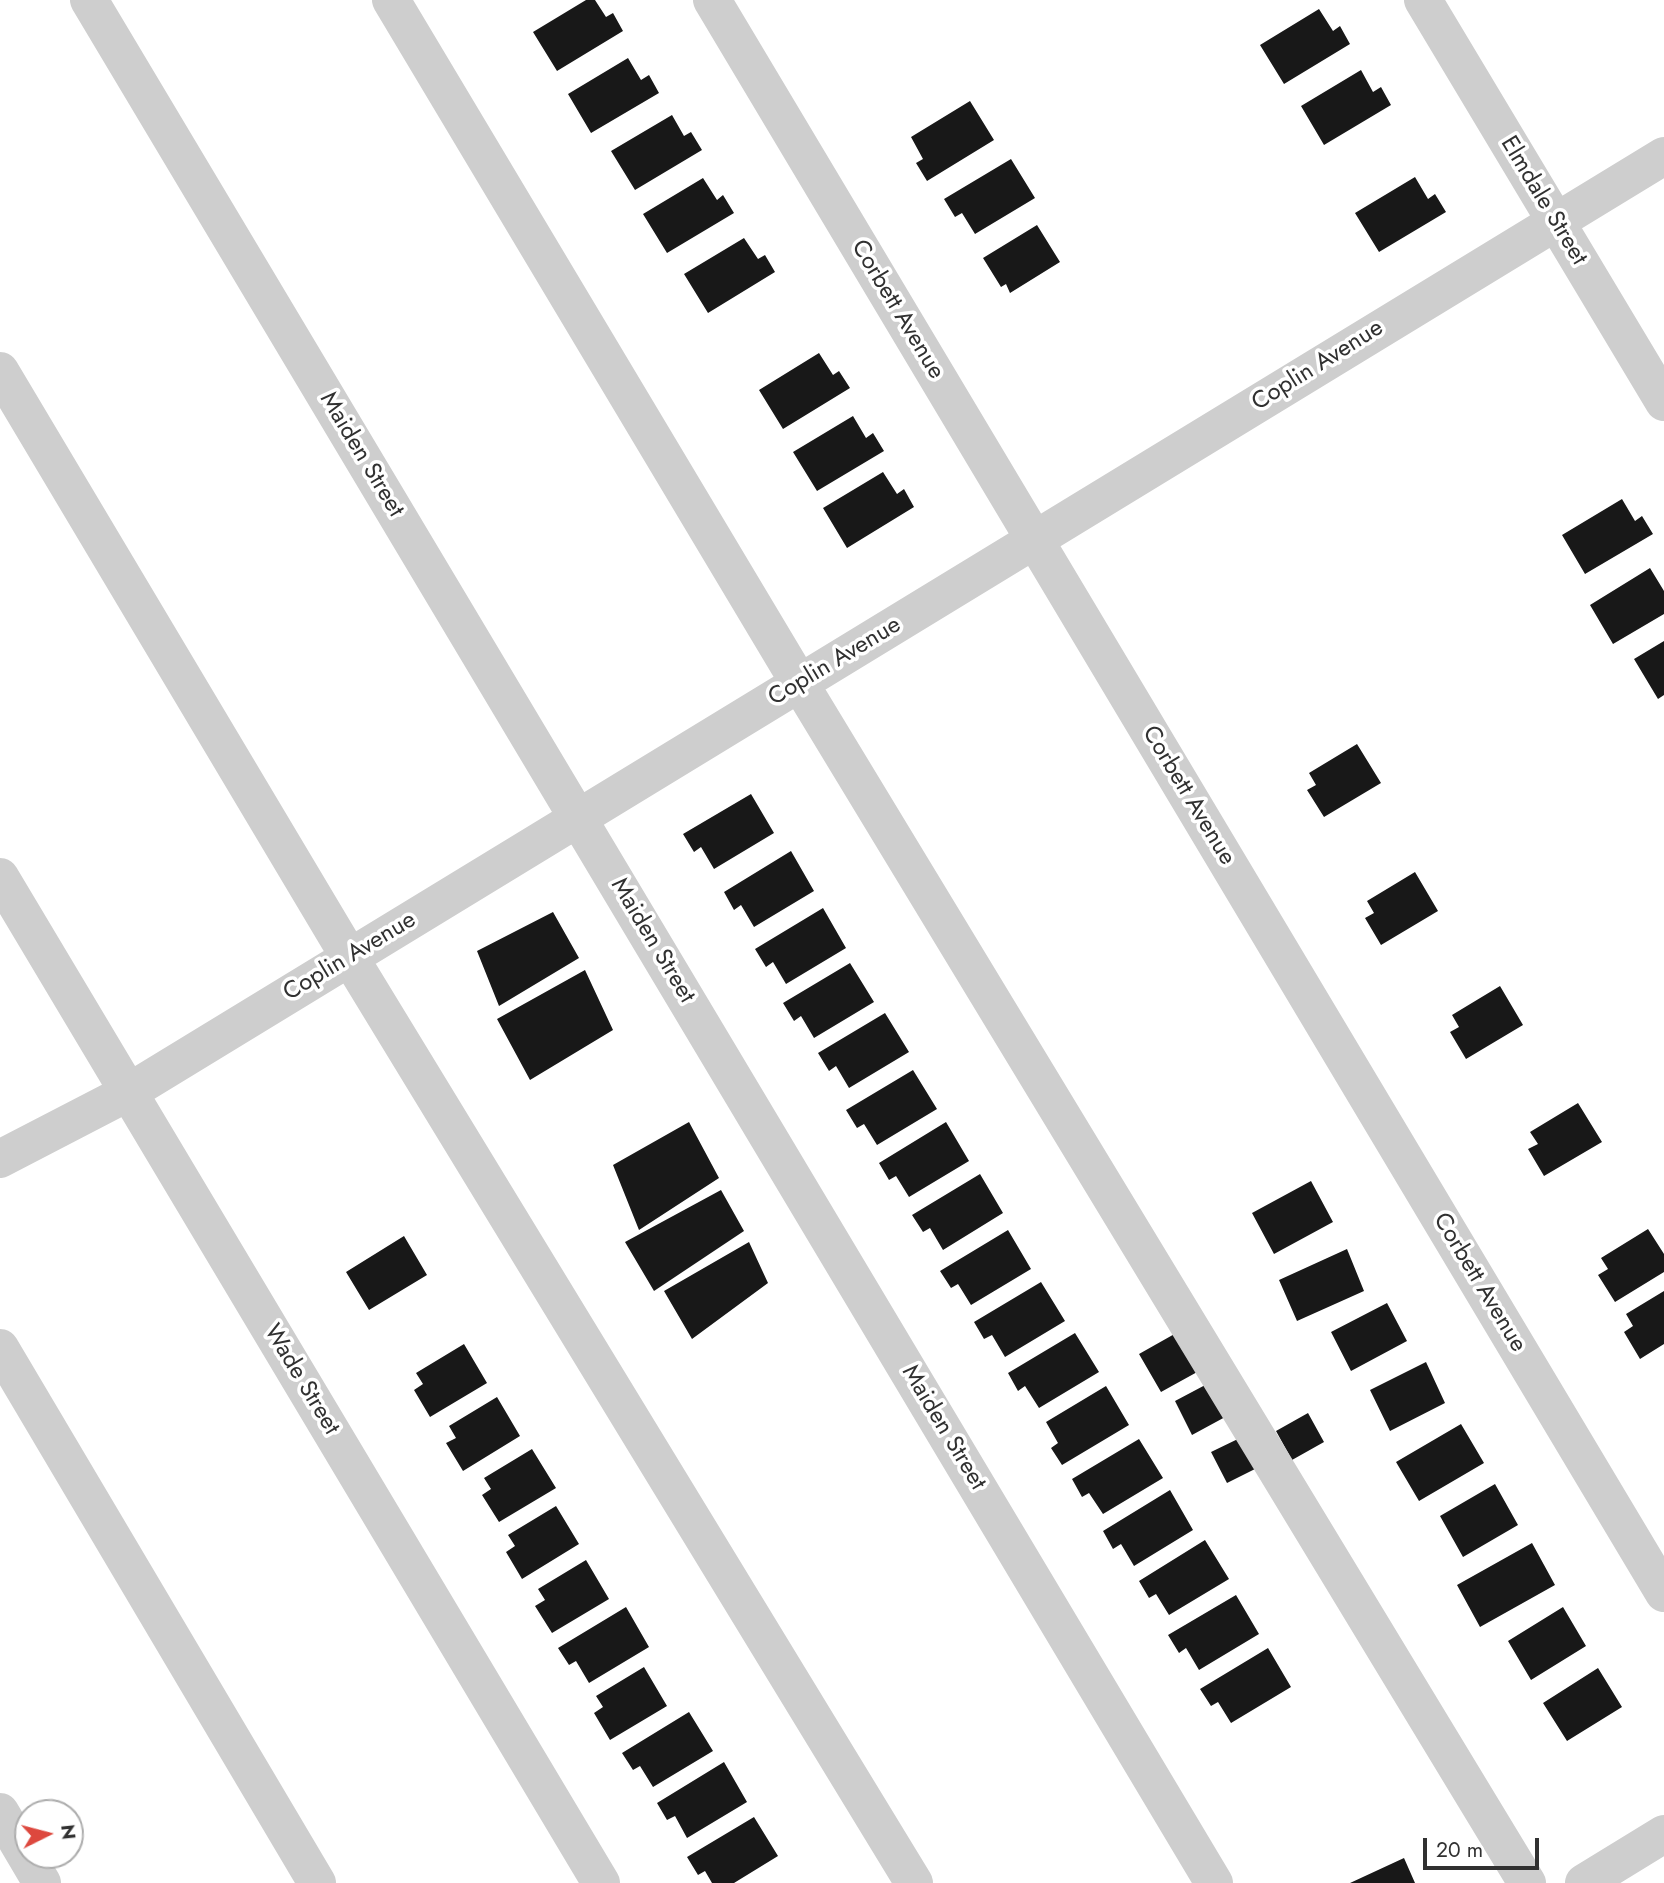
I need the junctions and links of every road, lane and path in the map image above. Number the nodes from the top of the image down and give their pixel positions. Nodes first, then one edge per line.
1 (89, 0) edge
2 (391, 0) edge
3 (712, 0) edge
4 (1423, 0) edge
5 (1664, 156) edge
6 (1555, 221) junction
7 (0, 371) edge
8 (1664, 402) edge
9 (1035, 541) junction
10 (800, 684) junction
11 (578, 818) junction
12 (0, 877) edge
13 (349, 958) junction
14 (129, 1092) junction
15 (0, 1159) edge
16 (0, 1348) edge
17 (1664, 1592) edge
18 (0, 1812) edge
19 (1664, 1834) edge
20 (42, 1883) edge
21 (317, 1883) edge
22 (601, 1883) edge
23 (914, 1883) edge
24 (1214, 1883) edge
25 (1527, 1883) edge
26 (1584, 1883) edge

1 - 11 street, Maiden Street
2 - 10 street
3 - 9 street, Corbett Avenue
4 - 6 street, Elmdale Street
5 - 6 street, Coplin Avenue
6 - 8 street, Elmdale Street
6 - 9 street, Coplin Avenue
7 - 13 street
9 - 10 street, Coplin Avenue
9 - 17 street, Corbett Avenue
10 - 11 street, Coplin Avenue
10 - 25 street
11 - 13 street, Coplin Avenue
11 - 24 street, Maiden Street
12 - 14 street, Wade Street
13 - 14 street, Coplin Avenue
13 - 23 street
14 - 15 street, Coplin Avenue
14 - 22 street, Wade Street
16 - 21 street
18 - 20 street
19 - 26 street

